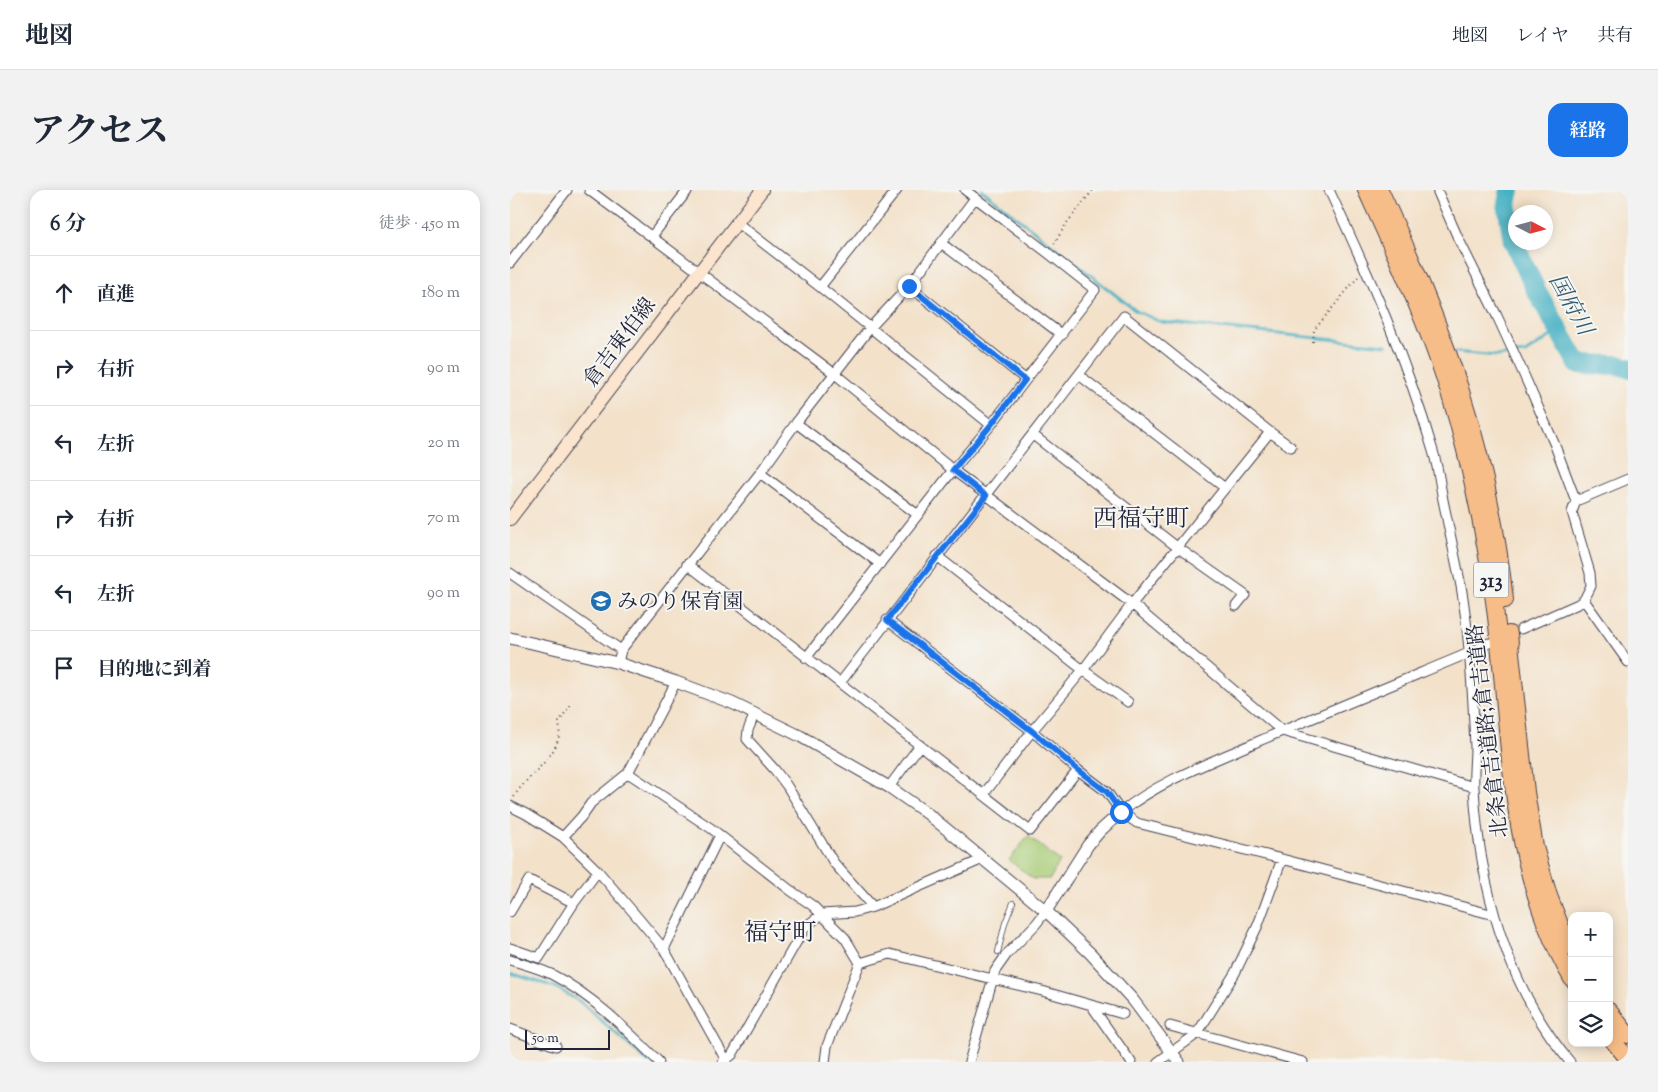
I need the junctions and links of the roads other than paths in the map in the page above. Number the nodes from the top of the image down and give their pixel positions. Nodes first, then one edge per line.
1 (567, 190) edge
2 (589, 190) edge
3 (688, 190) edge
4 (762, 190) edge
5 (897, 190) edge
6 (965, 190) edge
7 (1329, 190) edge
8 (1366, 190) edge
9 (1380, 190) edge
10 (1436, 190) edge
11 (975, 198) junction
12 (736, 222) junction
13 (652, 236) junction
14 (941, 243) junction
15 (510, 263) edge
16 (698, 272) junction
17 (909, 286) junction
18 (820, 287) junction
19 (870, 328) junction
20 (1062, 335) junction
21 (835, 374) junction
22 (1079, 375) junction
23 (1025, 380) junction
24 (796, 423) junction
25 (991, 425) junction
26 (1270, 432) junction
27 (1033, 435) junction
28 (1291, 447) dead end
29 (953, 470) junction
30 (760, 473) junction
31 (1628, 479) edge
32 (1225, 488) junction
33 (986, 496) junction
34 (1580, 499) junction
35 (918, 515) junction
36 (510, 519) edge
37 (1177, 547) junction
38 (937, 556) junction
39 (688, 564) junction
40 (880, 564) junction
41 (510, 573) edge
42 (1584, 600) junction
43 (1132, 604) junction
44 (1236, 606) dead end
45 (887, 620) junction
46 (1521, 629) dead end
47 (510, 638) edge
48 (1489, 643) dead end
49 (621, 650) junction
50 (1469, 653) junction
51 (806, 658) junction
52 (1628, 662) edge
53 (618, 663) junction
54 (1083, 670) junction
55 (676, 682) junction
56 (840, 683) junction
57 (1128, 702) dead end
58 (755, 713) junction
59 (1032, 731) junction
60 (1282, 731) junction
61 (920, 745) junction
62 (1078, 770) junction
63 (628, 772) junction
64 (889, 787) junction
65 (1474, 787) junction
66 (984, 794) junction
67 (513, 807) edge
68 (1121, 812) junction
69 (720, 836) junction
70 (562, 837) junction
71 (1282, 858) junction
72 (983, 859) junction
73 (598, 871) junction
74 (574, 902) junction
75 (1014, 903) dead end
76 (873, 907) junction
77 (1046, 911) junction
78 (510, 912) edge
79 (822, 914) junction
80 (1494, 915) junction
81 (1568, 940) edge
82 (510, 948) edge
83 (664, 949) junction
84 (998, 952) dead end
85 (510, 960) edge
86 (860, 963) junction
87 (1568, 971) edge
88 (992, 978) junction
89 (1091, 1005) junction
90 (1123, 1014) dead end
91 (1613, 1016) edge
92 (1170, 1026) dead end
93 (510, 1029) edge
94 (1196, 1033) junction
95 (1628, 1036) edge
96 (1613, 1041) edge
97 (556, 1046) dead end
98 (1171, 1052) junction
99 (1628, 1059) edge
100 (659, 1062) edge
101 (725, 1062) edge
102 (826, 1062) edge
103 (969, 1062) edge
104 (1131, 1062) edge
105 (1158, 1062) edge
106 (1179, 1062) edge
107 (1303, 1062) edge
108 (1570, 1062) edge

1 - 15 street
2 - 13 street
3 - 13 street
4 - 12 main road, 倉吉東伯線
5 - 18 street
6 - 11 street
7 - 50 street
8 - 87 highway, 北条倉吉道路;倉吉道路 / 313
9 - 81 highway, 北条倉吉道路;倉吉道路 / 313
10 - 34 street
11 - 14 street
11 - 20 street
12 - 16 main road, 倉吉東伯線
12 - 18 street
13 - 16 street
14 - 17 street
14 - 20 street
16 - 21 street
16 - 36 main road, 倉吉東伯線
17 - 19 street
17 - 23 street
18 - 19 street
19 - 21 street
19 - 25 street
20 - 23 street
21 - 24 street
21 - 29 street
22 - 26 street
22 - 27 street
22 - 32 street
23 - 25 street
24 - 30 street
24 - 35 street
25 - 29 street
26 - 28 street
26 - 32 street
27 - 33 street
27 - 37 street
29 - 33 street
29 - 35 street
30 - 39 street
30 - 40 street
31 - 34 street
32 - 37 street
33 - 38 street
33 - 43 street
34 - 42 street
35 - 40 street
37 - 43 street
37 - 44 street
38 - 45 street
38 - 54 street
39 - 49 street
39 - 51 street
40 - 51 street
41 - 49 street
42 - 46 street
42 - 52 street
43 - 54 street
43 - 60 street
45 - 56 street
45 - 59 street
47 - 53 street
48 - 50 street
49 - 53 street
50 - 60 street
50 - 65 street
51 - 56 street
53 - 55 street
54 - 57 street
54 - 59 street
55 - 58 street
55 - 63 street
56 - 61 street
58 - 64 street
58 - 76 street
59 - 62 street
59 - 66 street
60 - 65 street
60 - 68 street
61 - 64 street
61 - 66 street
62 - 66 street
62 - 68 street
63 - 69 street
63 - 70 street
64 - 72 street
65 - 80 street
67 - 70 street
68 - 71 street
68 - 77 street
69 - 79 street
69 - 83 street
70 - 73 street
71 - 80 street
71 - 94 street
72 - 76 street
72 - 77 street
73 - 74 street
73 - 83 street
74 - 78 street
74 - 82 street
75 - 84 lane
76 - 79 street
77 - 88 street
77 - 98 street
79 - 86 street
79 - 101 street
80 - 108 street
83 - 101 street
85 - 100 street
86 - 88 street
86 - 102 street
88 - 89 street
88 - 103 street
89 - 90 street
89 - 104 street
91 - 95 highway
92 - 94 street
93 - 97 street
94 - 98 street
94 - 107 street
96 - 99 highway
98 - 105 street
98 - 106 street

